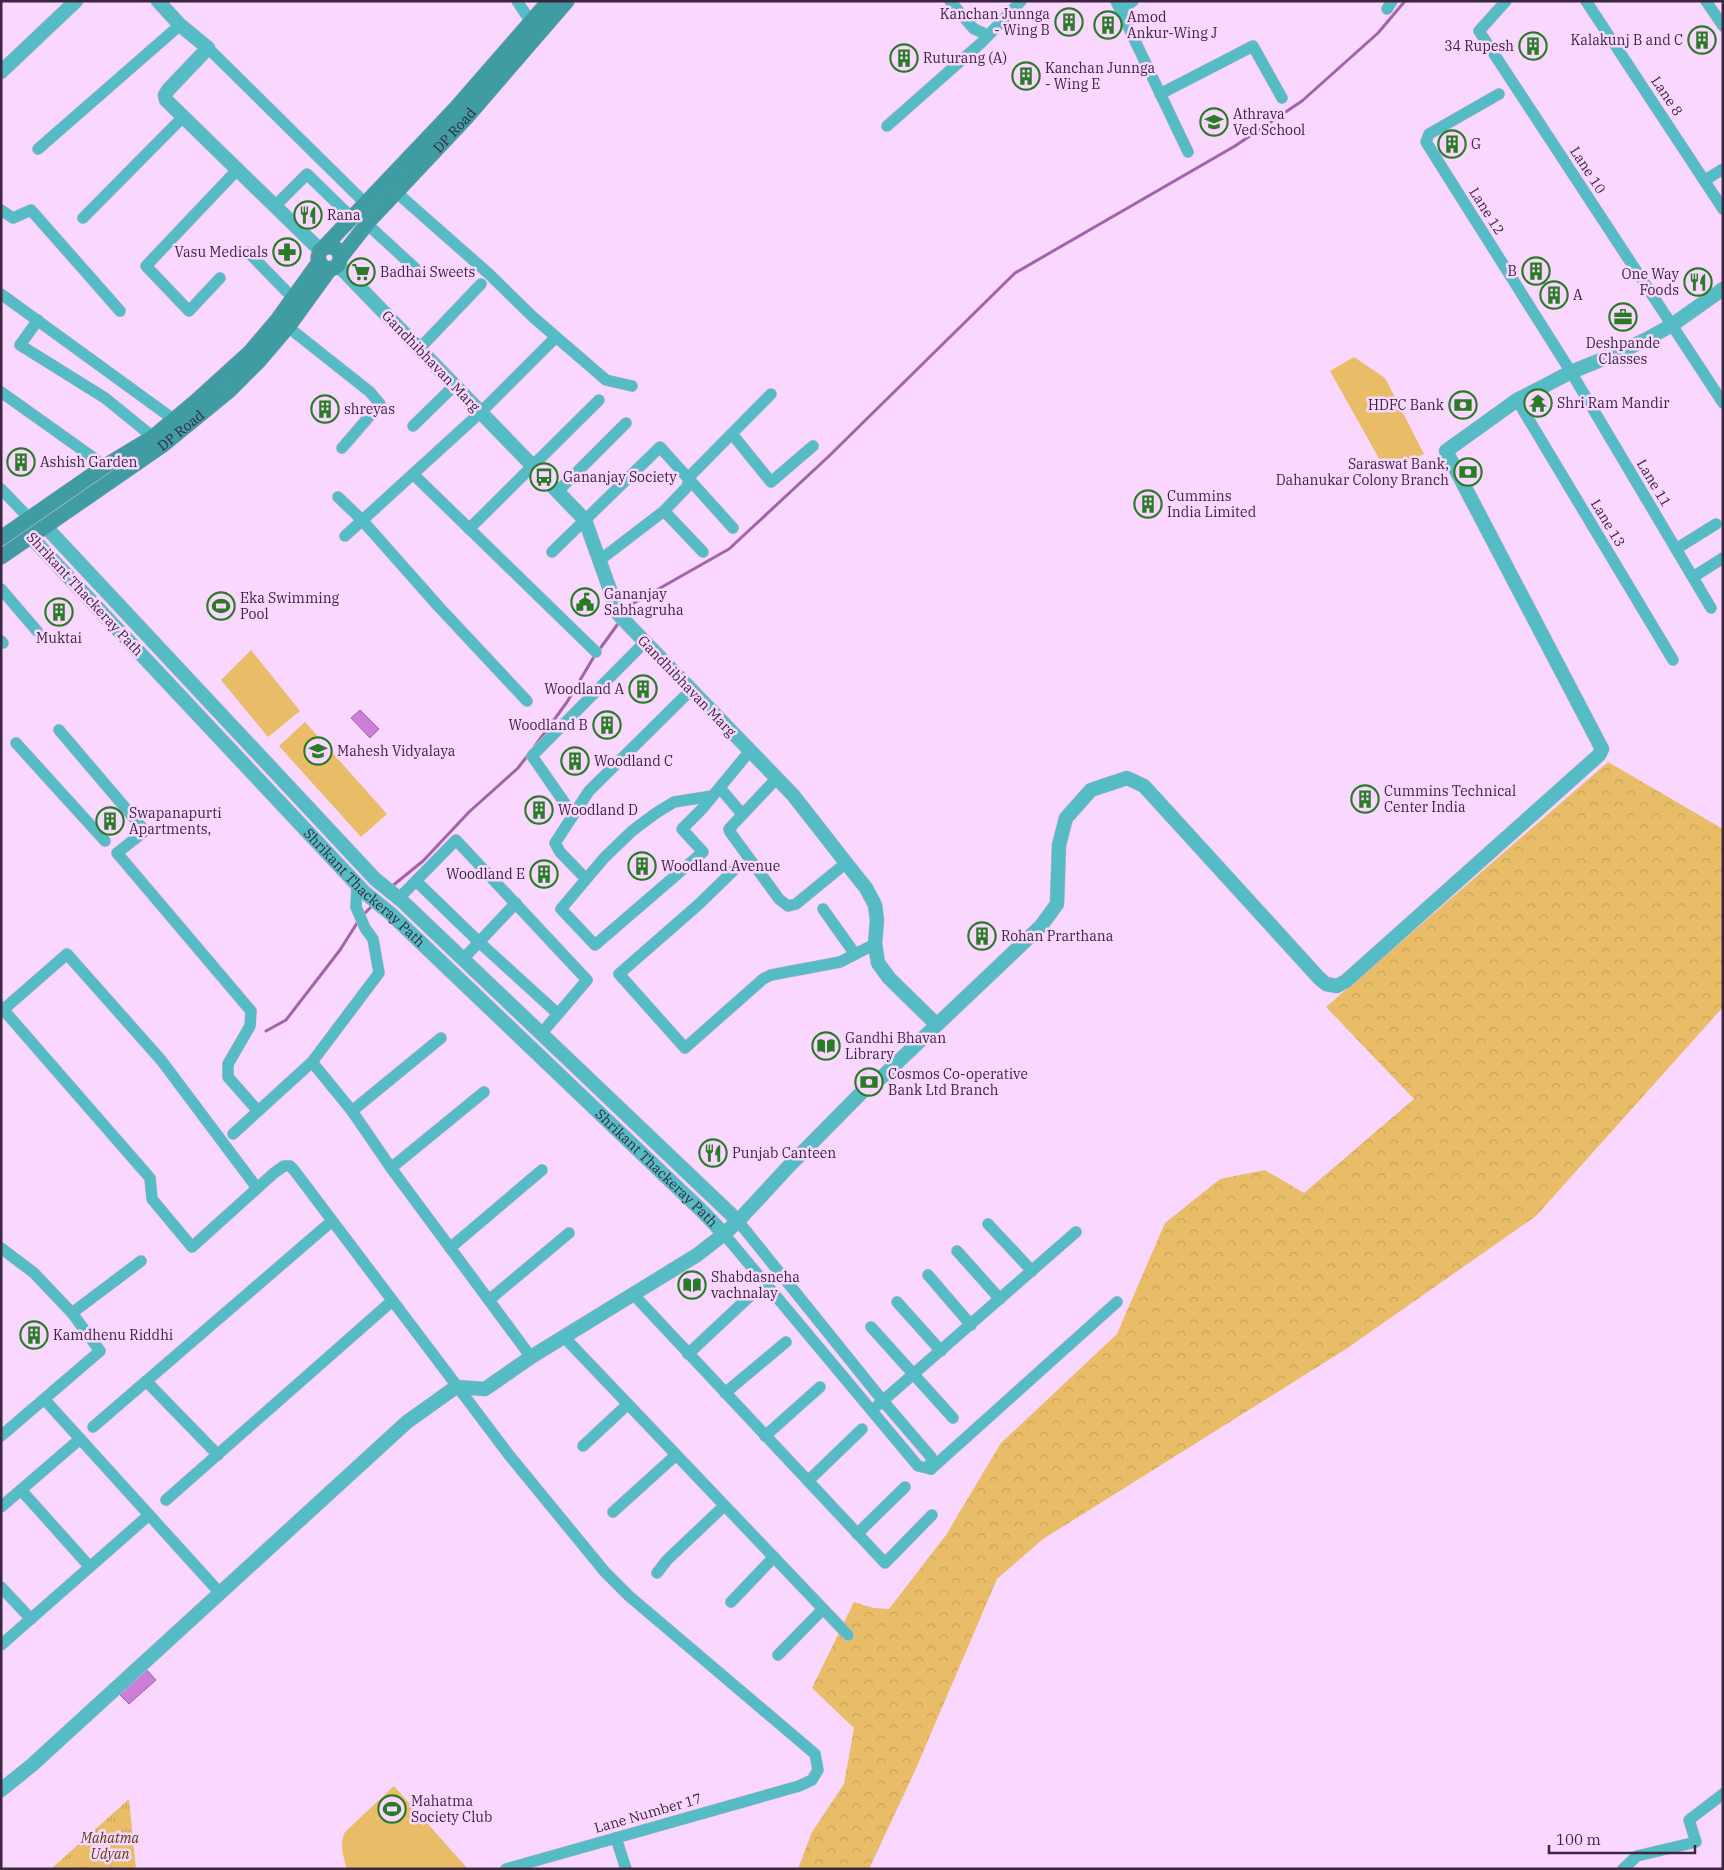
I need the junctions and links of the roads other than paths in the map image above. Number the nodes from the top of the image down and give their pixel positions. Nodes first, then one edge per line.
1 (76, 1) edge
2 (158, 1) edge
3 (517, 1) edge
4 (549, 1) edge
5 (567, 1) edge
6 (950, 1) edge
7 (1021, 1) edge
8 (1133, 1) edge
9 (1506, 1) edge
10 (1586, 1) edge
11 (1706, 1) edge
12 (1118, 6) edge
13 (531, 22) junction
14 (180, 25) junction
15 (1723, 26) edge
16 (988, 35) junction
17 (208, 48) junction
18 (1, 72) edge
19 (1160, 94) junction
20 (1499, 94) dead end
21 (1282, 98) dead end
22 (183, 116) junction
23 (887, 126) dead end
24 (38, 149) dead end
25 (1188, 152) dead end
26 (238, 169) junction
27 (1723, 169) edge
28 (1705, 180) junction
29 (396, 192) junction
30 (366, 204) junction
31 (275, 206) junction
32 (1723, 209) edge
33 (1, 210) edge
34 (83, 218) dead end
35 (352, 218) junction
36 (366, 224) junction
37 (248, 252) dead end
38 (329, 258) junction
39 (415, 268) dead end
40 (220, 278) dead end
41 (481, 284) dead end
42 (1723, 289) edge
43 (1, 294) edge
44 (293, 298) junction
45 (120, 311) dead end
46 (38, 320) junction
47 (1672, 325) junction
48 (288, 327) junction
49 (556, 337) junction
50 (419, 349) junction
51 (1571, 372) junction
52 (455, 385) junction
53 (632, 386) dead end
54 (1, 392) edge
55 (771, 394) dead end
56 (599, 400) dead end
57 (1517, 400) junction
58 (1723, 403) edge
59 (481, 412) junction
60 (626, 423) dead end
61 (180, 424) junction
62 (412, 426) dead end
63 (732, 434) junction
64 (153, 437) junction
65 (813, 446) dead end
66 (342, 448) dead end
67 (105, 466) junction
68 (533, 466) junction
69 (413, 474) junction
70 (689, 477) junction
71 (1, 489) edge
72 (558, 491) junction
73 (338, 497) dead end
74 (664, 511) junction
75 (28, 519) junction
76 (362, 520) junction
77 (585, 520) junction
78 (1716, 524) dead end
79 (46, 527) junction
80 (734, 528) dead end
81 (469, 529) junction
82 (345, 536) dead end
83 (31, 537) junction
84 (1, 538) edge
85 (1676, 549) junction
86 (552, 552) dead end
87 (703, 552) dead end
88 (1, 556) edge
89 (1723, 558) edge
90 (600, 560) junction
91 (1693, 577) junction
92 (1, 579) edge
93 (1, 589) edge
94 (24, 608) dead end
95 (1711, 608) dead end
96 (36, 631) dead end
97 (645, 642) junction
98 (596, 652) dead end
99 (1673, 660) dead end
100 (692, 689) junction
101 (527, 701) dead end
102 (59, 730) dead end
103 (16, 744) dead end
104 (750, 752) junction
105 (776, 779) junction
106 (716, 792) junction
107 (742, 814) junction
108 (573, 815) junction
109 (104, 841) dead end
110 (846, 863) junction
111 (734, 870) dead end
112 (586, 879) junction
113 (416, 881) junction
114 (360, 888) junction
115 (396, 896) junction
116 (516, 903) junction
117 (823, 909) dead end
118 (479, 942) junction
119 (875, 944) junction
120 (855, 954) junction
121 (463, 959) junction
122 (2, 1008) edge
123 (558, 1014) junction
124 (936, 1024) junction
125 (541, 1034) junction
126 (441, 1038) dead end
127 (312, 1062) junction
128 (484, 1092) dead end
129 (258, 1111) junction
130 (352, 1111) junction
131 (233, 1134) dead end
132 (391, 1168) junction
133 (542, 1170) dead end
134 (257, 1188) junction
135 (332, 1221) junction
136 (738, 1221) junction
137 (988, 1224) dead end
138 (1076, 1232) dead end
139 (569, 1233) dead end
140 (724, 1234) junction
141 (1, 1248) edge
142 (450, 1248) junction
143 (957, 1252) dead end
144 (141, 1260) dead end
145 (1032, 1271) junction
146 (928, 1275) dead end
147 (790, 1286) junction
148 (633, 1294) junction
149 (749, 1297) dead end
150 (777, 1298) junction
151 (1000, 1299) junction
152 (392, 1300) junction
153 (489, 1300) junction
154 (897, 1302) dead end
155 (1117, 1302) dead end
156 (72, 1313) junction
157 (971, 1324) junction
158 (871, 1326) dead end
159 (564, 1336) junction
160 (786, 1342) dead end
161 (941, 1351) junction
162 (688, 1354) junction
163 (531, 1357) junction
164 (914, 1374) junction
165 (146, 1381) junction
166 (456, 1387) junction
167 (820, 1387) dead end
168 (725, 1393) junction
169 (44, 1399) junction
170 (883, 1401) junction
171 (628, 1404) junction
172 (872, 1411) junction
173 (953, 1418) dead end
174 (93, 1427) dead end
175 (862, 1429) dead end
176 (1, 1436) edge
177 (765, 1436) junction
178 (80, 1439) junction
179 (583, 1446) dead end
180 (218, 1454) junction
181 (676, 1455) junction
182 (932, 1468) junction
183 (808, 1481) junction
184 (906, 1487) dead end
185 (21, 1490) junction
186 (166, 1500) dead end
187 (724, 1506) junction
188 (1, 1507) edge
189 (613, 1512) dead end
190 (149, 1515) junction
191 (932, 1515) dead end
192 (857, 1534) junction
193 (774, 1557) junction
194 (90, 1567) junction
195 (657, 1573) dead end
196 (1, 1587) edge
197 (220, 1593) junction
198 (731, 1602) dead end
199 (823, 1609) junction
200 (31, 1619) junction
201 (848, 1635) dead end
202 (1, 1645) edge
203 (778, 1655) dead end
204 (1, 1790) edge
205 (1723, 1794) edge
206 (616, 1838) junction
207 (506, 1869) edge
208 (626, 1869) edge
209 (1623, 1869) edge

1 - 18 street
2 - 14 street
3 - 13 street
4 - 13 main road, DP Road
5 - 29 main road, DP Road
6 - 16 street
7 - 16 street
8 - 12 street
9 - 47 street, Lane 10
10 - 28 street, Lane 8
11 - 15 street
12 - 19 street
13 - 30 main road, DP Road
14 - 17 street
14 - 24 street
16 - 23 street
17 - 22 street, Gandhibhavan Marg
17 - 30 street
19 - 21 street
19 - 25 street
20 - 51 street, Lane 12
22 - 26 street, Gandhibhavan Marg
22 - 34 street
26 - 31 street, Gandhibhavan Marg
26 - 40 street
27 - 28 street
28 - 32 street, Lane 8
29 - 36 main road, DP Road
29 - 49 street
30 - 35 main road, DP Road
31 - 35 street
31 - 38 street, Gandhibhavan Marg
33 - 45 street
35 - 38 main road, DP Road
36 - 38 main road, DP Road
36 - 39 street
37 - 44 street
38 - 44 main road, DP Road
38 - 48 main road, DP Road
38 - 50 street, Gandhibhavan Marg
41 - 50 street
42 - 47 street
43 - 46 street
44 - 61 main road, DP Road
46 - 61 street
46 - 64 street
47 - 51 street
47 - 58 street, Lane 10
48 - 61 main road, DP Road
48 - 66 street
49 - 53 street
49 - 59 street
50 - 52 street, Gandhibhavan Marg
51 - 57 street
51 - 85 street, Lane 11
52 - 59 street, Gandhibhavan Marg
52 - 62 street
54 - 67 street
55 - 63 street
56 - 68 street
57 - 99 street, Lane 13
57 - 124 street
59 - 68 street, Gandhibhavan Marg
59 - 69 street
60 - 72 street
61 - 64 main road, DP Road
61 - 79 main road, DP Road
63 - 65 street
63 - 70 street
64 - 67 main road, DP Road
67 - 75 main road, DP Road
68 - 72 street, Gandhibhavan Marg
68 - 81 street
69 - 76 street
69 - 81 street
70 - 74 street
70 - 77 street
70 - 80 street
71 - 75 street
72 - 77 street, Gandhibhavan Marg
73 - 76 street
74 - 87 street
74 - 90 street
75 - 79 main road, Shrikant Thackeray Path
75 - 83 main road, Shrikant Thackeray Path
75 - 84 main road, DP Road
76 - 82 street
76 - 101 street
77 - 86 street
77 - 90 street, Gandhibhavan Marg
78 - 85 street
79 - 83 main road, DP Road
79 - 115 street, Shrikant Thackeray Path
81 - 98 street
83 - 88 main road, DP Road
83 - 114 street, Shrikant Thackeray Path
85 - 91 street, Lane 11
89 - 91 street
90 - 97 street, Gandhibhavan Marg
91 - 95 street, Lane 11
92 - 94 street
93 - 96 street
97 - 100 street, Gandhibhavan Marg
97 - 108 street
100 - 104 street, Gandhibhavan Marg
100 - 108 street
102 - 129 street
103 - 109 street
104 - 105 street, Gandhibhavan Marg
104 - 106 street
105 - 107 street
105 - 110 street, Gandhibhavan Marg
106 - 107 street
106 - 112 street
106 - 112 street
107 - 110 street
108 - 112 street
110 - 119 street, Gandhibhavan Marg
111 - 120 street
113 - 115 street
113 - 116 street
113 - 118 street
114 - 127 street
114 - 140 street, Shrikant Thackeray Path
115 - 121 street, Shrikant Thackeray Path
116 - 118 street
116 - 123 street
117 - 120 street
118 - 121 street
118 - 123 street
119 - 120 street
119 - 124 street, Gandhibhavan Marg
121 - 125 street, Shrikant Thackeray Path
122 - 134 street
122 - 134 street
123 - 125 street
124 - 136 street
125 - 136 street, Shrikant Thackeray Path
126 - 130 street
127 - 129 street
127 - 130 street
128 - 132 street
129 - 131 street
130 - 132 street
132 - 142 street
133 - 142 street
134 - 135 street
135 - 152 street
135 - 165 street
136 - 140 street
136 - 147 street
137 - 145 street
138 - 145 street
139 - 153 street
140 - 148 street
140 - 150 street
141 - 156 street
142 - 153 street
143 - 151 street
144 - 156 street
145 - 151 street
146 - 157 street
147 - 150 street
147 - 170 street
148 - 159 street
148 - 162 street
149 - 162 street
150 - 172 street
151 - 157 street
152 - 166 street
152 - 180 street
153 - 163 street
154 - 161 street
155 - 182 street
156 - 169 street
157 - 161 street
158 - 164 street
159 - 163 street
159 - 171 street
160 - 168 street
161 - 164 street
162 - 168 street
163 - 166 street
164 - 170 street
164 - 173 street
165 - 174 street
165 - 180 street
166 - 197 street
166 - 206 street, Lane Number 17
167 - 177 street
168 - 177 street
169 - 176 street
169 - 178 street
170 - 172 street
170 - 182 street
171 - 179 street
171 - 181 street
172 - 182 street
175 - 183 street
177 - 183 street
178 - 185 street
178 - 190 street
180 - 186 street
181 - 187 street
181 - 189 street
183 - 192 street
184 - 192 street
185 - 188 street
185 - 194 street
187 - 193 street
187 - 195 street
190 - 194 street
190 - 197 street
191 - 192 street
193 - 198 street
193 - 199 street
194 - 200 street
196 - 200 street
197 - 204 street
199 - 201 street
199 - 203 street
200 - 202 street
205 - 209 street
206 - 207 street, Lane Number 17
206 - 208 street

